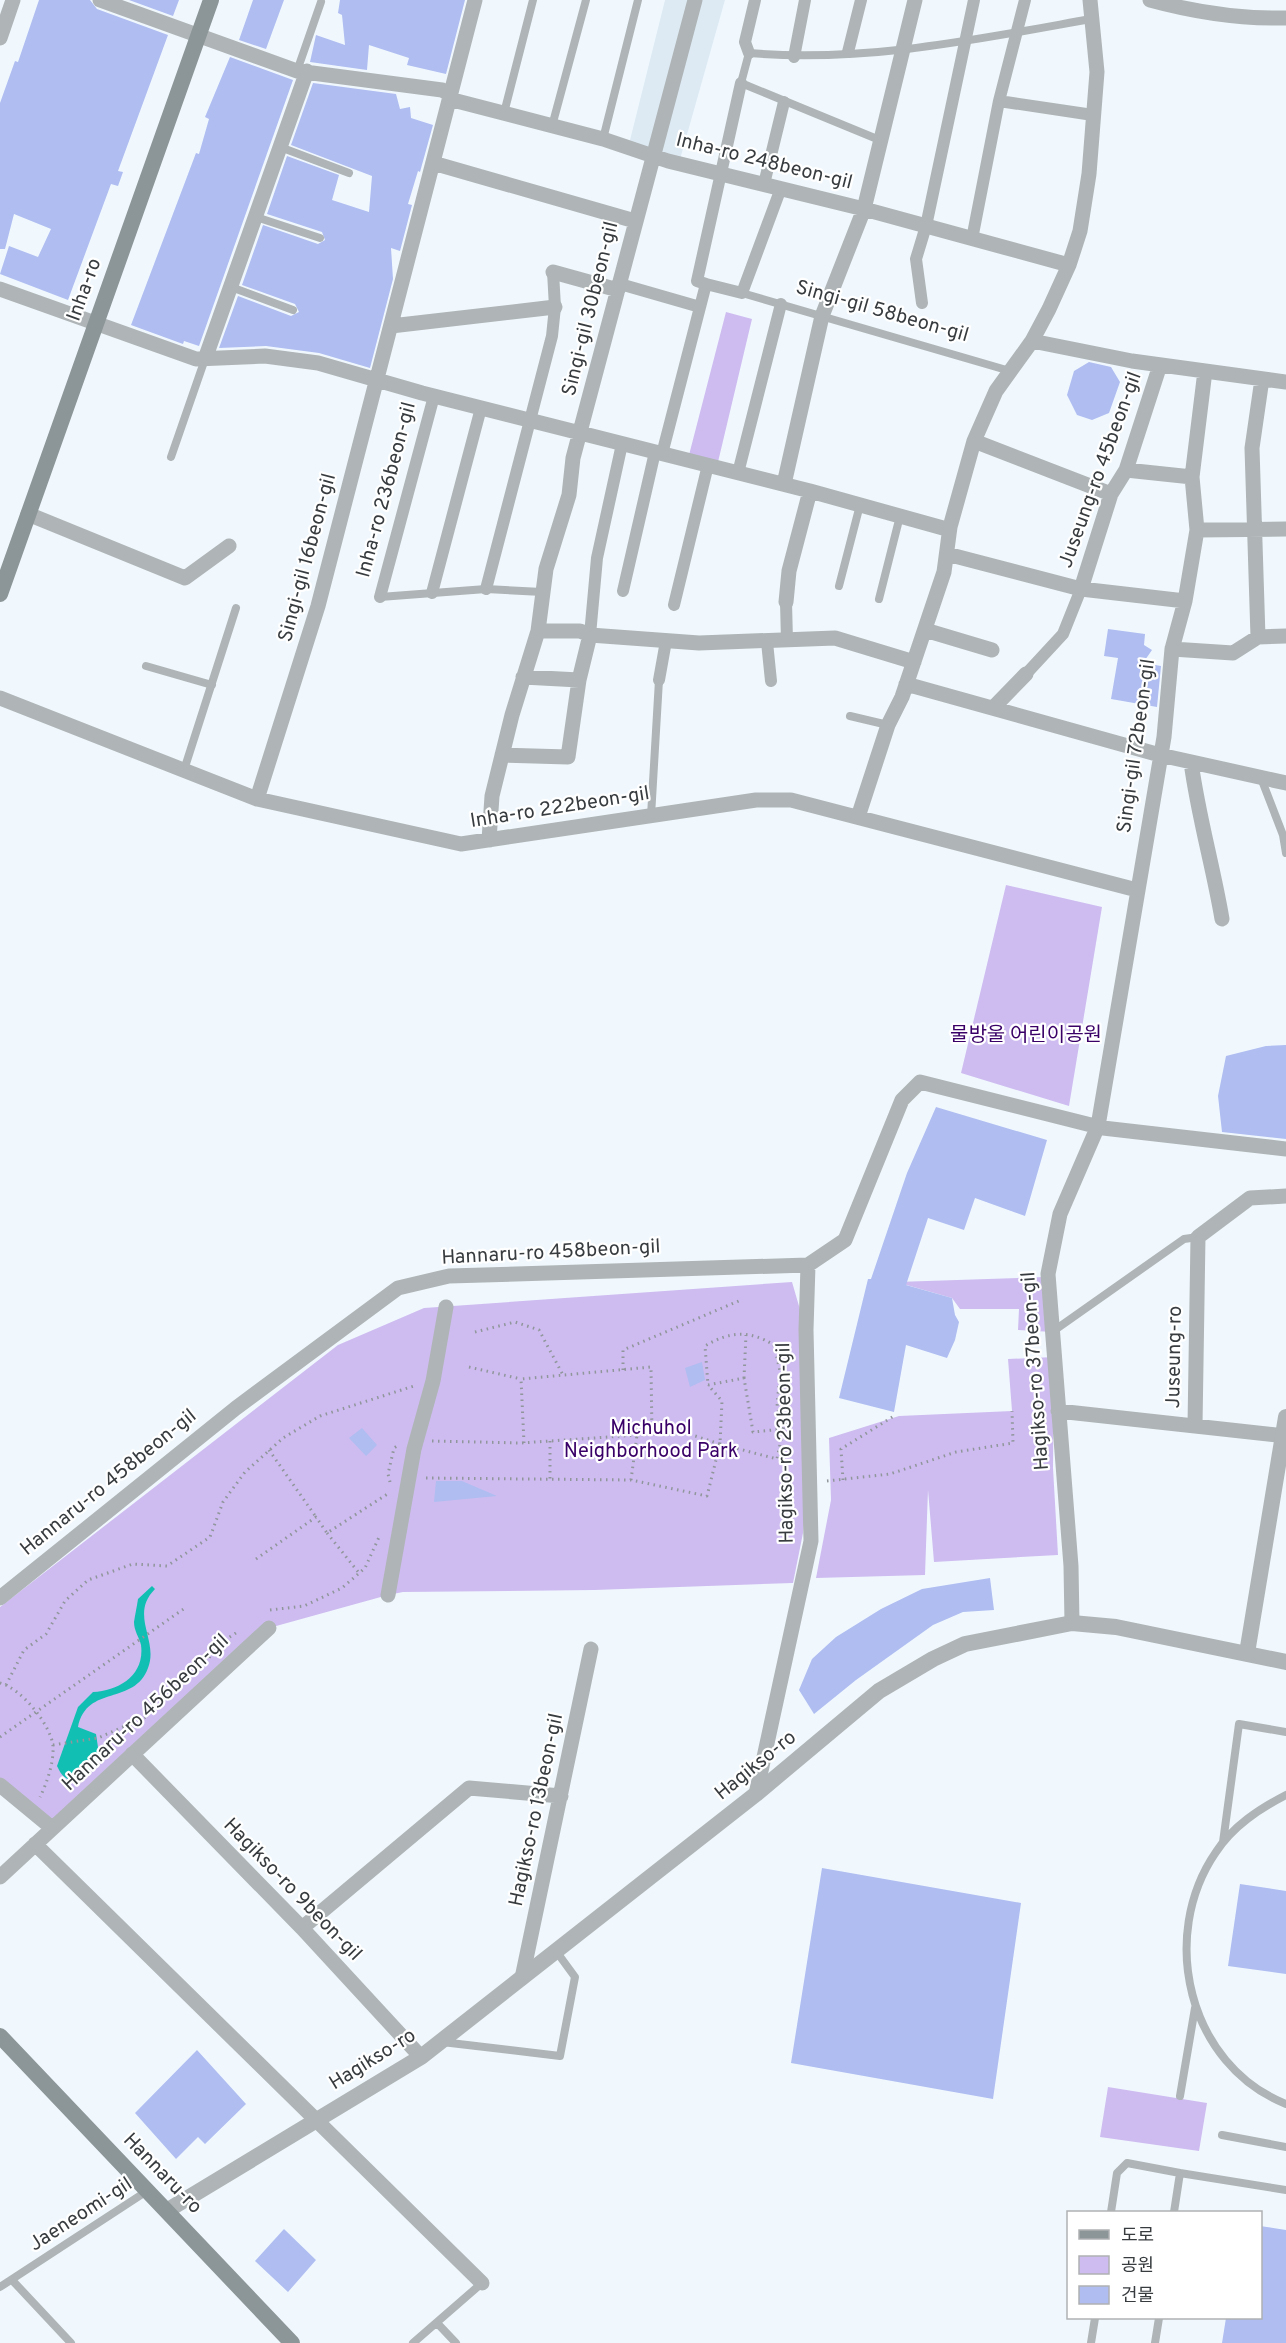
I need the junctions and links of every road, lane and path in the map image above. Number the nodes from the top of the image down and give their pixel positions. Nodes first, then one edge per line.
1 (13, 0) edge
2 (100, 0) edge
3 (211, 0) edge
4 (475, 0) edge
5 (533, 0) edge
6 (586, 0) edge
7 (638, 0) edge
8 (695, 0) edge
9 (755, 0) edge
10 (805, 0) edge
11 (861, 0) edge
12 (915, 0) edge
13 (974, 0) edge
14 (1025, 0) edge
15 (1090, 0) edge
16 (1150, 0) edge
17 (321, 2) dead end
18 (1286, 18) edge
19 (1091, 19) junction
20 (1016, 33) junction
21 (199, 35) junction
22 (0, 38) edge
23 (963, 43) junction
24 (902, 48) junction
25 (749, 52) junction
26 (848, 52) junction
27 (794, 57) junction
28 (302, 71) junction
29 (741, 83) junction
30 (450, 97) junction
31 (999, 101) junction
32 (784, 102) junction
33 (504, 113) junction
34 (1093, 115) junction
35 (552, 126) junction
36 (603, 139) junction
37 (882, 141) junction
38 (280, 147) junction
39 (652, 155) junction
40 (433, 163) junction
41 (349, 173) dead end
42 (723, 174) junction
43 (765, 184) junction
44 (781, 189) junction
45 (864, 209) junction
46 (256, 217) junction
47 (635, 221) junction
48 (926, 226) junction
49 (320, 238) dead end
50 (972, 239) junction
51 (1069, 265) junction
52 (553, 272) joint
53 (706, 284) junction
54 (231, 287) junction
55 (619, 287) junction
56 (0, 289) edge
57 (742, 293) junction
58 (922, 303) dead end
59 (781, 304) junction
60 (555, 307) junction
61 (700, 307) junction
62 (293, 310) dead end
63 (822, 316) junction
64 (95, 323) junction
65 (390, 326) junction
66 (1032, 341) junction
67 (205, 359) junction
68 (1160, 365) junction
69 (1011, 371) junction
70 (1205, 371) junction
71 (1262, 379) junction
72 (376, 381) junction
73 (1286, 382) edge
74 (434, 396) junction
75 (481, 408) junction
76 (530, 420) junction
77 (581, 433) junction
78 (974, 441) junction
79 (622, 444) junction
80 (658, 453) junction
81 (171, 457) dead end
82 (708, 465) junction
83 (1126, 470) junction
84 (738, 473) junction
85 (1192, 477) junction
86 (784, 484) junction
87 (810, 491) junction
88 (1111, 494) junction
89 (860, 505) junction
90 (28, 514) junction
91 (900, 516) junction
92 (950, 527) junction
93 (1255, 529) junction
94 (1197, 530) junction
95 (1286, 530) edge
96 (229, 546) dead end
97 (946, 554) junction
98 (839, 586) dead end
99 (486, 589) junction
100 (1081, 589) junction
101 (623, 591) dead end
102 (542, 592) junction
103 (432, 593) junction
104 (0, 594) edge
105 (380, 597) joint
106 (879, 599) dead end
107 (786, 602) joint
108 (1185, 602) junction
109 (674, 605) dead end
110 (236, 608) dead end
111 (925, 630) junction
112 (538, 631) junction
113 (590, 635) junction
114 (1286, 636) edge
115 (1258, 637) junction
116 (666, 641) junction
117 (787, 641) junction
118 (767, 642) junction
119 (1172, 649) junction
120 (992, 650) dead end
121 (914, 662) junction
122 (146, 666) dead end
123 (1026, 674) joint
124 (523, 677) junction
125 (659, 680) joint
126 (579, 681) junction
127 (771, 681) dead end
128 (906, 684) junction
129 (212, 685) junction
130 (0, 698) edge
131 (993, 708) junction
132 (850, 716) dead end
133 (888, 725) junction
134 (1160, 755) junction
135 (502, 756) junction
136 (1191, 762) junction
137 (184, 770) junction
138 (1261, 778) junction
139 (1286, 783) edge
140 (257, 799) junction
141 (651, 816) junction
142 (858, 817) junction
143 (489, 840) junction
144 (1286, 853) edge
145 (1137, 890) junction
146 (1222, 919) dead end
147 (1098, 1126) junction
148 (1286, 1149) edge
149 (1286, 1196) edge
150 (1198, 1237) junction
151 (808, 1265) junction
152 (741, 1300) dead end
153 (446, 1306) dead end
154 (475, 1332) dead end
155 (1052, 1332) junction
156 (746, 1335) junction
157 (469, 1367) dead end
158 (623, 1370) junction
159 (563, 1375) junction
160 (744, 1378) junction
161 (521, 1379) junction
162 (433, 1381) junction
163 (708, 1385) junction
164 (1012, 1411) dead end
165 (1058, 1411) junction
166 (809, 1414) junction
167 (894, 1416) dead end
168 (1286, 1417) edge
169 (1195, 1426) junction
170 (783, 1427) junction
171 (652, 1434) junction
172 (637, 1435) junction
173 (1285, 1436) edge
174 (417, 1441) junction
175 (550, 1441) junction
176 (524, 1443) junction
177 (720, 1444) junction
178 (269, 1449) junction
179 (409, 1479) junction
180 (550, 1480) junction
181 (631, 1480) junction
182 (843, 1480) junction
183 (812, 1482) junction
184 (316, 1517) junction
185 (327, 1533) junction
186 (256, 1559) dead end
187 (359, 1573) dead end
188 (388, 1595) dead end
189 (0, 1598) edge
190 (185, 1608) dead end
191 (1072, 1623) junction
192 (269, 1628) dead end
193 (591, 1649) dead end
194 (1247, 1653) junction
195 (1286, 1662) edge
196 (0, 1683) edge
197 (6, 1684) junction
198 (37, 1713) junction
199 (1286, 1732) edge
200 (0, 1737) edge
201 (98, 1738) dead end
202 (53, 1745) junction
203 (132, 1754) junction
204 (0, 1785) edge
205 (756, 1794) junction
206 (1286, 1795) edge
207 (561, 1796) junction
208 (32, 1812) junction
209 (52, 1828) junction
210 (35, 1844) junction
211 (1223, 1844) junction
212 (0, 1877) edge
213 (302, 1928) junction
214 (556, 1950) junction
215 (522, 1978) junction
216 (1195, 2008) junction
217 (0, 2036) edge
218 (440, 2042) junction
219 (421, 2057) junction
220 (1180, 2096) dead end
221 (1286, 2104) edge
222 (315, 2120) junction
223 (1222, 2135) dead end
224 (1286, 2147) edge
225 (1180, 2173) junction
226 (149, 2190) junction
227 (1286, 2190) edge
228 (168, 2210) junction
229 (1111, 2211) edge
230 (1174, 2211) edge
231 (12, 2280) junction
232 (482, 2283) joint
233 (0, 2287) edge
234 (1095, 2319) edge
235 (1159, 2319) edge
236 (438, 2324) junction
237 (71, 2343) edge
238 (292, 2343) edge
239 (413, 2343) edge
240 (456, 2343) edge
241 (1091, 2343) edge
242 (1155, 2343) edge

1 - 22 street
2 - 21 street, Inha-ro 248beon-gil
3 - 21 main road, Inha-ro
4 - 30 street, Singi-gil 16beon-gil
5 - 33 lane
6 - 35 lane
7 - 36 lane
8 - 39 street, Singi-gil 30beon-gil
9 - 25 street
10 - 27 street
11 - 26 street
12 - 24 street
13 - 23 street
14 - 20 street
15 - 19 street
16 - 18 street
17 - 28 lane
19 - 20 lane
19 - 34 street
20 - 23 lane
20 - 31 street
21 - 28 street, Inha-ro 248beon-gil
21 - 64 main road, Inha-ro
23 - 24 lane
23 - 48 street
24 - 26 lane
24 - 37 street
25 - 27 lane
25 - 29 lane
26 - 27 lane
28 - 30 street, Inha-ro 248beon-gil
28 - 38 street
29 - 32 lane
29 - 42 street
30 - 33 street, Inha-ro 248beon-gil
30 - 40 street, Singi-gil 16beon-gil
31 - 34 street
31 - 50 street
32 - 37 lane
32 - 43 street
33 - 35 street, Inha-ro 248beon-gil
34 - 51 street
35 - 36 street, Inha-ro 248beon-gil
36 - 39 street, Inha-ro 248beon-gil
37 - 45 street
38 - 41 lane
38 - 46 street
39 - 42 street, Inha-ro 248beon-gil
39 - 47 street, Singi-gil 30beon-gil
40 - 47 street
40 - 65 street, Singi-gil 16beon-gil
42 - 43 street, Inha-ro 248beon-gil
42 - 53 street
43 - 44 street, Inha-ro 248beon-gil
44 - 45 street, Inha-ro 248beon-gil
44 - 57 street
45 - 48 street, Inha-ro 248beon-gil
45 - 63 street
46 - 49 lane
46 - 54 street
47 - 55 street, Singi-gil 30beon-gil
48 - 50 street, Inha-ro 248beon-gil
48 - 58 street
50 - 51 street, Inha-ro 248beon-gil
51 - 66 street
52 - 55 street
52 - 60 street
53 - 57 street
53 - 61 street
54 - 62 lane
54 - 67 street
55 - 61 street
55 - 77 street, Singi-gil 30beon-gil
56 - 64 street, Inha-ro 236beon-gil
57 - 59 lane, Singi-gil 58beon-gil
59 - 63 lane, Singi-gil 58beon-gil
59 - 84 street
60 - 65 street
60 - 76 street
61 - 80 street
63 - 69 lane, Singi-gil 58beon-gil
63 - 86 street
64 - 67 street, Inha-ro 236beon-gil
64 - 90 main road, Inha-ro
65 - 72 street, Singi-gil 16beon-gil
66 - 68 street, Juseung-ro 45beon-gil
66 - 69 street
67 - 72 street, Inha-ro 236beon-gil
67 - 81 lane
68 - 70 street, Juseung-ro 45beon-gil
68 - 83 street, Juseung-ro 45beon-gil
69 - 78 street
70 - 71 street, Juseung-ro 45beon-gil
70 - 85 street, Singi-gil 72beon-gil
71 - 73 street, Juseung-ro 45beon-gil
71 - 93 street
72 - 74 street, Inha-ro 236beon-gil
72 - 140 street, Singi-gil 16beon-gil
74 - 75 street, Inha-ro 236beon-gil
74 - 105 street, Inha-ro 236beon-gil
75 - 76 street, Inha-ro 236beon-gil
75 - 103 street
76 - 77 street, Inha-ro 236beon-gil
76 - 99 street
77 - 79 street, Inha-ro 236beon-gil
77 - 102 street, Singi-gil 30beon-gil
78 - 88 street
78 - 92 street
79 - 80 street, Inha-ro 236beon-gil
79 - 113 street
80 - 82 street, Inha-ro 236beon-gil
80 - 101 street
82 - 84 street, Inha-ro 236beon-gil
82 - 109 street
83 - 85 street
83 - 88 street, Juseung-ro 45beon-gil
84 - 86 street, Inha-ro 236beon-gil
85 - 94 street, Singi-gil 72beon-gil
86 - 87 street, Inha-ro 236beon-gil
87 - 89 street, Inha-ro 236beon-gil
87 - 107 street
88 - 100 street, Juseung-ro 45beon-gil
89 - 91 street, Inha-ro 236beon-gil
89 - 98 lane
90 - 96 street
90 - 104 main road, Inha-ro
91 - 92 street, Inha-ro 236beon-gil
91 - 106 lane
92 - 97 street
93 - 94 street
93 - 95 street
93 - 115 street
94 - 108 street, Singi-gil 72beon-gil
97 - 100 street
97 - 111 street
99 - 102 lane, Inha-ro 236beon-gil
99 - 103 lane, Inha-ro 236beon-gil
100 - 108 street
100 - 123 street
102 - 112 street, Singi-gil 30beon-gil
103 - 105 lane, Inha-ro 236beon-gil
107 - 117 street
108 - 119 street, Singi-gil 72beon-gil
110 - 129 lane
111 - 120 street
111 - 121 street
112 - 113 street
112 - 124 street, Singi-gil 30beon-gil
113 - 116 street
113 - 126 street
114 - 115 street
115 - 119 street
116 - 118 street
116 - 125 street
117 - 118 street
117 - 121 street
118 - 127 street
119 - 134 street, Singi-gil 72beon-gil
121 - 128 street
122 - 129 lane
123 - 131 street
124 - 126 street
124 - 135 street, Singi-gil 30beon-gil
125 - 141 lane
126 - 135 street
128 - 131 street
128 - 133 street
129 - 137 lane
130 - 137 street, Inha-ro 222beon-gil
131 - 134 street
132 - 133 lane
133 - 142 street
134 - 136 street
134 - 145 street, Singi-gil 72beon-gil
135 - 143 street, Singi-gil 30beon-gil
136 - 138 street
136 - 146 street
137 - 140 street, Inha-ro 222beon-gil
138 - 139 street
138 - 144 lane
140 - 143 street, Inha-ro 222beon-gil
141 - 142 street, Inha-ro 222beon-gil
141 - 143 street, Inha-ro 222beon-gil
142 - 145 street, Inha-ro 222beon-gil
145 - 147 street, Singi-gil 72beon-gil
147 - 148 street
147 - 151 street
147 - 155 street, Hagikso-ro 37beon-gil
149 - 150 street
150 - 155 lane
150 - 169 street, Juseung-ro
151 - 166 street, Hagikso-ro 23beon-gil
151 - 189 street, Hannaru-ro 458beon-gil
152 - 158 path
153 - 162 street
154 - 159 path
155 - 165 street, Hagikso-ro 37beon-gil
156 - 160 path
156 - 163 path
156 - 170 path
157 - 161 path
158 - 159 path
158 - 171 path
159 - 161 path
160 - 163 path
160 - 170 path
161 - 176 path
162 - 174 street
162 - 178 path
163 - 177 path
164 - 182 path
165 - 169 street
165 - 191 street, Hagikso-ro 37beon-gil
166 - 170 path
166 - 183 street, Hagikso-ro 23beon-gil
167 - 182 path
168 - 173 street
169 - 173 street, Juseung-ro
170 - 177 path
171 - 172 path
171 - 177 path
172 - 175 path
172 - 181 path
173 - 194 street
174 - 176 path
174 - 179 street
174 - 185 path
175 - 176 path
175 - 180 path
177 - 181 path
178 - 184 path
178 - 197 path
179 - 180 path
179 - 188 street
180 - 181 path
182 - 183 path
183 - 205 street, Hagikso-ro 23beon-gil
184 - 185 path
184 - 186 path
185 - 187 path
190 - 198 path
191 - 194 street, Hagikso-ro
191 - 205 street, Hagikso-ro
192 - 203 street, Hannaru-ro 456beon-gil
193 - 207 street, Hagikso-ro 13beon-gil
194 - 195 street, Hagikso-ro
196 - 197 path
197 - 198 path
198 - 200 path
198 - 202 path
199 - 211 lane
201 - 202 path
202 - 208 path
203 - 209 street, Hannaru-ro 456beon-gil
203 - 213 street, Hagikso-ro 9beon-gil
204 - 208 street
205 - 214 street, Hagikso-ro
206 - 211 lane
207 - 213 street
207 - 215 street, Hagikso-ro 13beon-gil
208 - 209 street
209 - 210 street, Hannaru-ro 456beon-gil
210 - 212 street, Hannaru-ro 456beon-gil
210 - 222 street
211 - 216 lane
213 - 219 street, Hagikso-ro 9beon-gil
214 - 215 street, Hagikso-ro
214 - 218 lane
215 - 218 street, Hagikso-ro
216 - 220 lane
216 - 221 lane
217 - 226 main road, Hannaru-ro
218 - 219 street, Hagikso-ro
219 - 222 street, Hagikso-ro
222 - 228 street, Hagikso-ro
222 - 232 street
223 - 224 lane
225 - 227 lane
225 - 229 lane
225 - 230 lane
226 - 228 main road, Hannaru-ro
226 - 231 lane, Jaeneomi-gil
228 - 238 main road, Hannaru-ro
231 - 233 lane, Jaeneomi-gil
231 - 237 lane
232 - 236 lane
234 - 241 lane
235 - 242 lane
236 - 239 lane
236 - 240 lane

